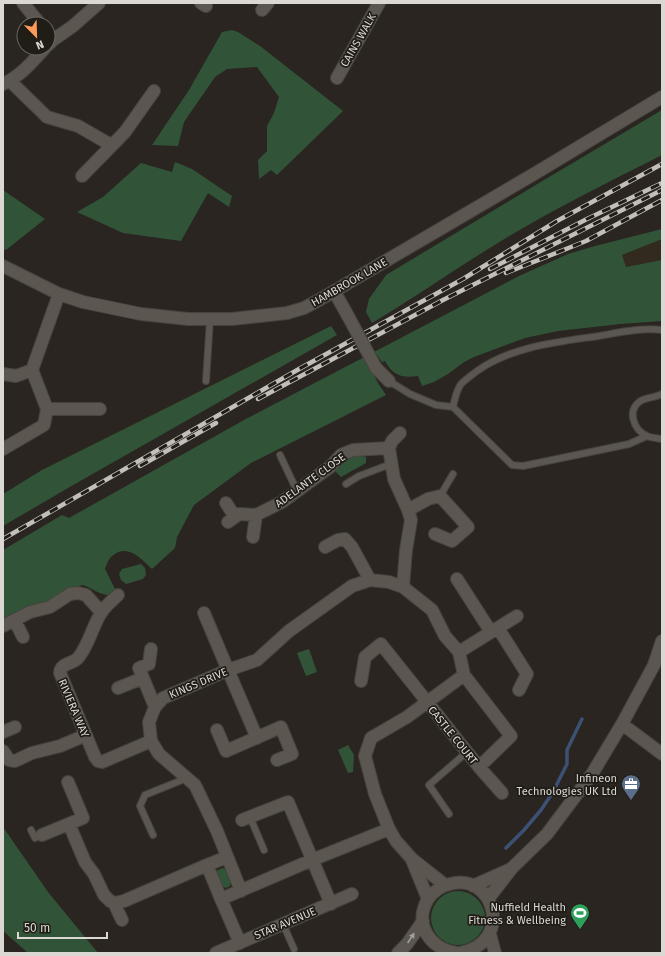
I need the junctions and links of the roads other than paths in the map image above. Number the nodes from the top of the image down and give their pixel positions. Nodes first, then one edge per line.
1 (23, 3) edge
2 (99, 3) edge
3 (380, 3) edge
4 (34, 16) edge
5 (56, 37) edge
6 (38, 56) edge
7 (336, 78) dead end
8 (6, 82) edge
9 (154, 91) dead end
10 (662, 97) edge
11 (111, 145) junction
12 (82, 176) dead end
13 (3, 266) edge
14 (334, 291) junction
15 (59, 294) junction
16 (210, 319) junction
17 (662, 330) edge
18 (32, 370) junction
19 (3, 374) edge
20 (389, 380) joint
21 (206, 381) dead end
22 (662, 394) edge
23 (453, 407) junction
24 (47, 409) junction
25 (100, 409) dead end
26 (400, 433) dead end
27 (647, 436) junction
28 (662, 439) edge
29 (389, 448) junction
30 (3, 449) edge
31 (280, 455) dead end
32 (391, 464) junction
33 (453, 474) dead end
34 (346, 484) dead end
35 (297, 491) junction
36 (440, 496) junction
37 (226, 503) dead end
38 (408, 510) junction
39 (256, 515) junction
40 (435, 534) dead end
41 (253, 537) dead end
42 (325, 547) dead end
43 (457, 579) dead end
44 (370, 580) junction
45 (403, 587) junction
46 (118, 594) dead end
47 (101, 612) junction
48 (204, 613) dead end
49 (517, 616) dead end
50 (14, 621) junction
51 (3, 626) edge
52 (494, 630) junction
53 (24, 637) dead end
54 (662, 641) edge
55 (151, 649) dead end
56 (459, 652) junction
57 (658, 665) edge
58 (228, 670) junction
59 (464, 675) junction
60 (143, 678) junction
61 (361, 681) dead end
62 (118, 688) dead end
63 (519, 690) dead end
64 (427, 702) junction
65 (155, 707) junction
66 (622, 724) junction
67 (15, 727) dead end
68 (217, 730) dead end
69 (3, 732) edge
70 (86, 735) junction
71 (257, 738) junction
72 (151, 741) junction
73 (3, 751) edge
74 (467, 752) junction
75 (662, 754) edge
76 (277, 760) dead end
77 (479, 767) junction
78 (187, 778) junction
79 (68, 782) dead end
80 (502, 793) dead end
81 (449, 814) dead end
82 (246, 818) joint
83 (68, 824) junction
84 (389, 830) junction
85 (37, 833) dead end
86 (153, 835) dead end
87 (264, 850) dead end
88 (227, 857) junction
89 (412, 859) junction
90 (312, 860) junction
91 (207, 865) junction
92 (512, 868) junction
93 (445, 885) junction
94 (473, 886) junction
95 (241, 891) junction
96 (352, 894) dead end
97 (221, 899) junction
98 (428, 899) junction
99 (488, 899) junction
100 (119, 902) junction
101 (331, 904) junction
102 (122, 920) dead end
103 (423, 921) junction
104 (283, 924) junction
105 (490, 934) junction
106 (240, 943) junction
107 (294, 949) dead end
108 (467, 952) edge
109 (217, 953) edge
110 (398, 953) edge
111 (450, 953) edge
112 (495, 953) edge

1 - 4 street
2 - 5 street
3 - 7 street, CAINS WALK
6 - 8 street
8 - 11 street
9 - 11 street
10 - 14 street, HAMBROOK LANE
11 - 12 street
13 - 15 street, HAMBROOK LANE
14 - 16 street, HAMBROOK LANE
14 - 20 street, bridge
15 - 16 street, HAMBROOK LANE
15 - 18 street
16 - 21 lane
17 - 23 lane
18 - 19 street
18 - 24 street
20 - 23 lane
22 - 27 lane
23 - 27 lane
24 - 25 street
24 - 30 street
26 - 29 street
27 - 28 lane
29 - 32 street
29 - 35 street, ADELANTE CLOSE
31 - 35 lane
32 - 34 lane
32 - 38 street
33 - 36 lane
35 - 39 street, ADELANTE CLOSE
36 - 38 street
36 - 40 street
37 - 39 street, ADELANTE CLOSE
38 - 45 street
39 - 41 street
42 - 44 street
43 - 52 street
44 - 45 street, KINGS DRIVE
44 - 58 street, KINGS DRIVE
45 - 56 street, KINGS DRIVE
46 - 47 street, RIVIERA WAY
47 - 50 street
47 - 70 street, RIVIERA WAY
48 - 58 street
49 - 52 street
50 - 51 street
50 - 53 street
52 - 56 street
52 - 63 street
54 - 57 street
55 - 60 street
56 - 59 street
57 - 66 street
58 - 65 street, KINGS DRIVE
58 - 71 street
59 - 64 street
59 - 77 street, CASTLE COURT
60 - 62 street
60 - 65 street
61 - 64 street
64 - 74 street, CASTLE COURT
64 - 84 street
65 - 72 street
66 - 75 street
66 - 92 street
67 - 69 street
68 - 71 street
70 - 72 street, RIVIERA WAY
70 - 73 street
71 - 76 street
72 - 78 street
74 - 77 street, CASTLE COURT
74 - 81 lane
77 - 80 street, CASTLE COURT
78 - 86 lane
78 - 88 street
79 - 83 street
82 - 87 lane
82 - 90 street
83 - 85 street
83 - 100 street
84 - 89 street
84 - 90 street
88 - 91 street
88 - 95 street
89 - 93 street
89 - 98 street
90 - 95 street
90 - 101 street
91 - 97 street
91 - 100 street
92 - 94 street
92 - 99 street
93 - 94 street
93 - 98 street
94 - 99 street
95 - 97 street
96 - 101 street, STAR AVENUE
97 - 106 street
98 - 103 street
99 - 105 street
100 - 102 street
101 - 104 street, STAR AVENUE
110 -> 103 street
103 - 111 street
104 - 106 street, STAR AVENUE
104 - 107 lane
105 - 108 street
105 - 112 street
106 - 109 street, STAR AVENUE

